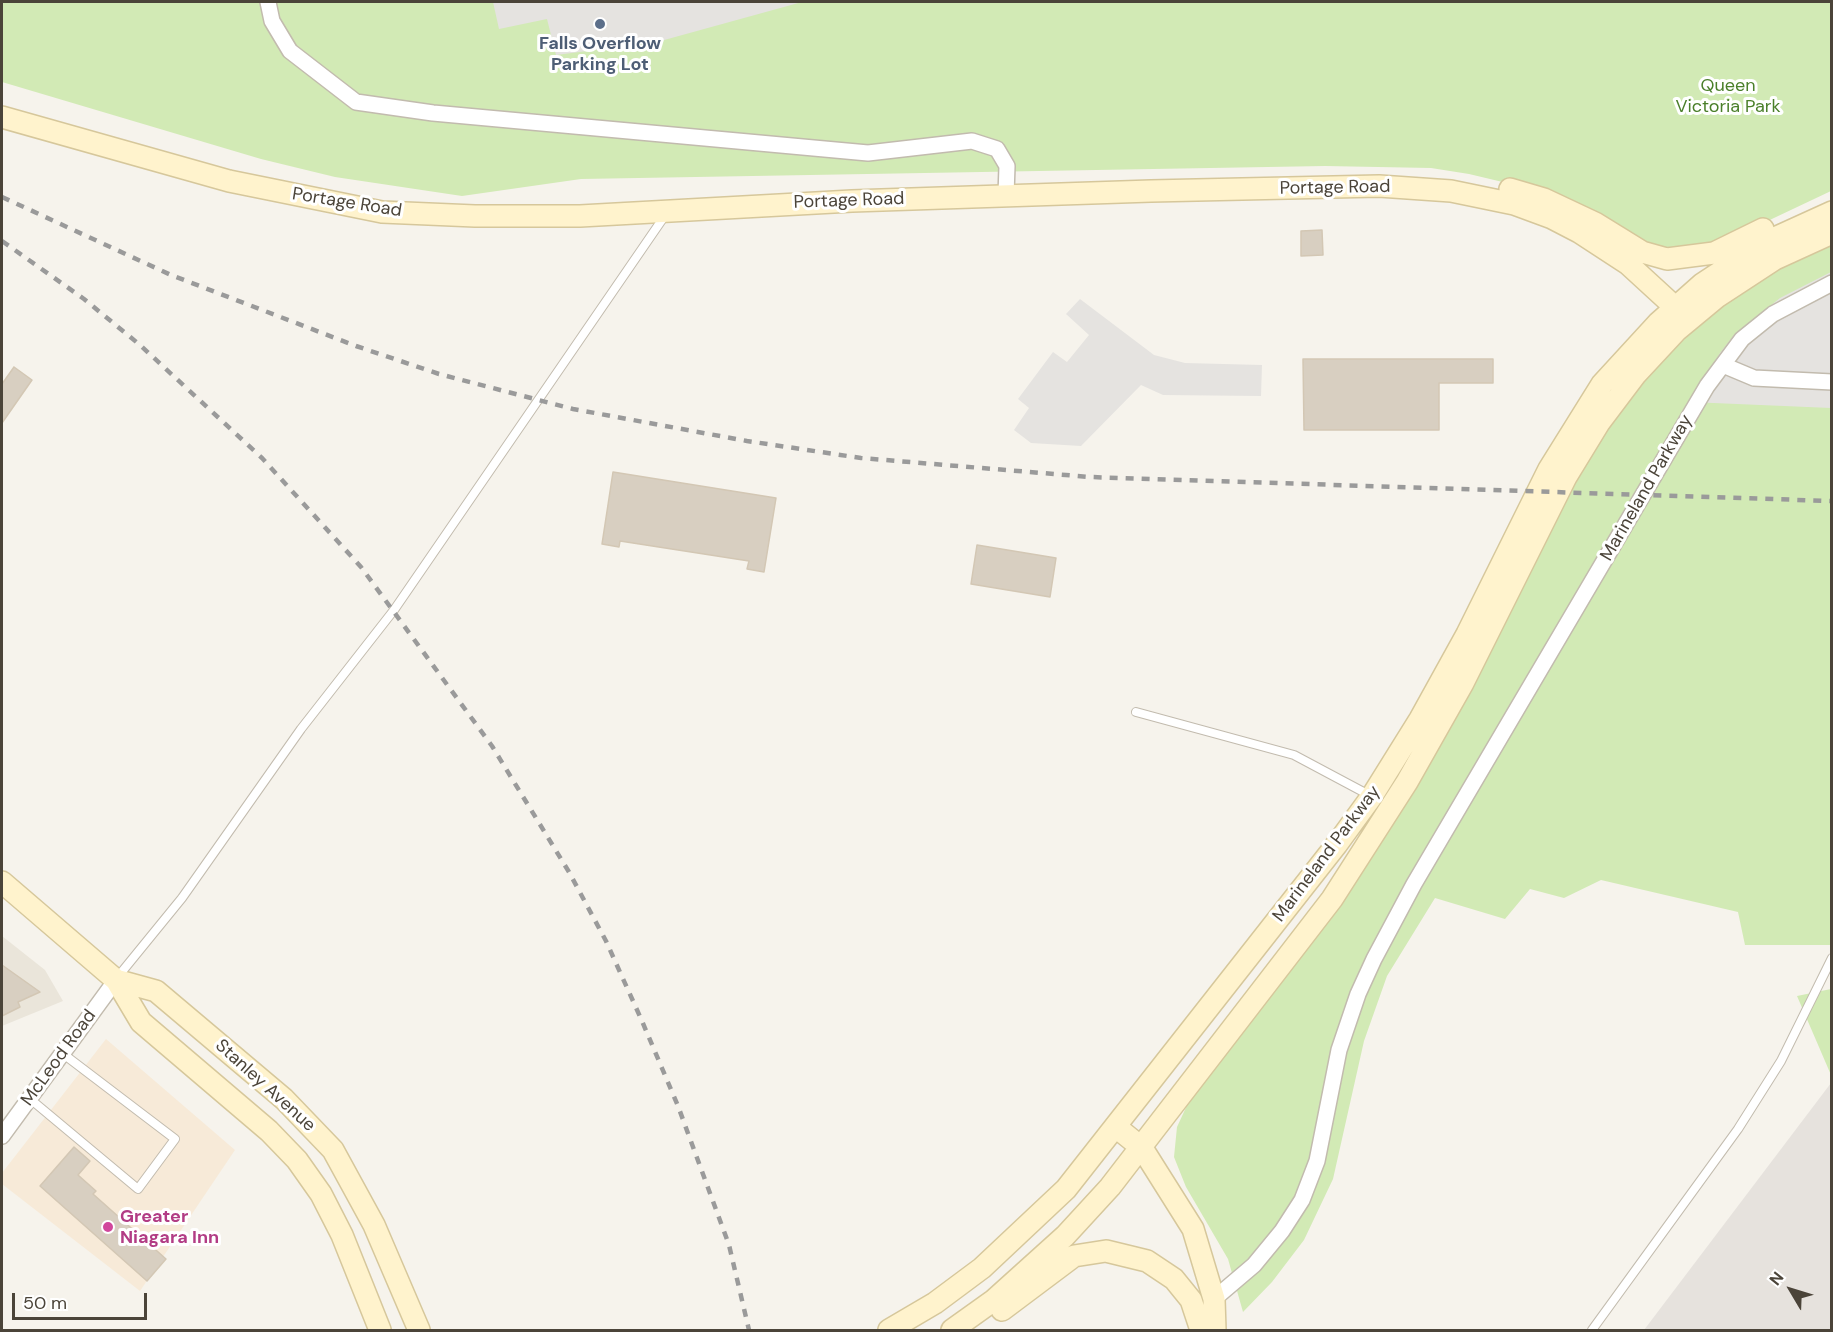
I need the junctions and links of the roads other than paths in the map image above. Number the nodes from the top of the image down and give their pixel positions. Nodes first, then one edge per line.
1 (268, 2) edge
2 (2, 117) edge
3 (1304, 188) junction
4 (1006, 195) junction
5 (1832, 198) edge
6 (668, 211) junction
7 (1832, 212) edge
8 (1832, 233) edge
9 (1832, 283) edge
10 (1682, 313) junction
11 (1723, 365) junction
12 (1832, 382) edge
13 (1136, 712) dead end
14 (1372, 796) junction
15 (2, 882) edge
16 (1832, 958) edge
17 (116, 980) junction
18 (62, 1053) junction
19 (29, 1098) junction
20 (1116, 1127) junction
21 (2, 1136) edge
22 (1142, 1148) junction
23 (1214, 1299) junction
24 (380, 1330) edge
25 (419, 1330) edge
26 (889, 1330) edge
27 (952, 1330) edge
28 (976, 1330) edge
29 (1201, 1330) edge
30 (1215, 1330) edge
31 (1592, 1330) edge

1 - 4 street
2 - 6 main road, Portage Road
3 - 4 main road, Portage Road
3 - 5 main road
3 - 10 main road, Portage Road
4 - 6 main road, Portage Road
6 - 17 lane
7 - 10 main road
8 - 10 main road
9 - 11 street, Marineland Parkway
10 - 14 main road, Marineland Parkway
10 - 22 main road, Marineland Parkway
11 - 12 street
11 - 23 street, Marineland Parkway
13 - 14 lane
14 - 20 main road, Marineland Parkway
15 - 17 main road, Stanley Avenue
16 - 31 lane
17 - 18 street, McLeod Road
17 - 24 main road, Stanley Avenue
17 - 25 main road, Stanley Avenue
18 - 19 street, McLeod Road
18 - 19 lane
19 - 21 street, McLeod Road
20 - 22 main road
20 - 26 main road, Marineland Parkway
22 - 23 main road
22 - 27 main road, Marineland Parkway
23 - 30 main road
28 - 29 main road

